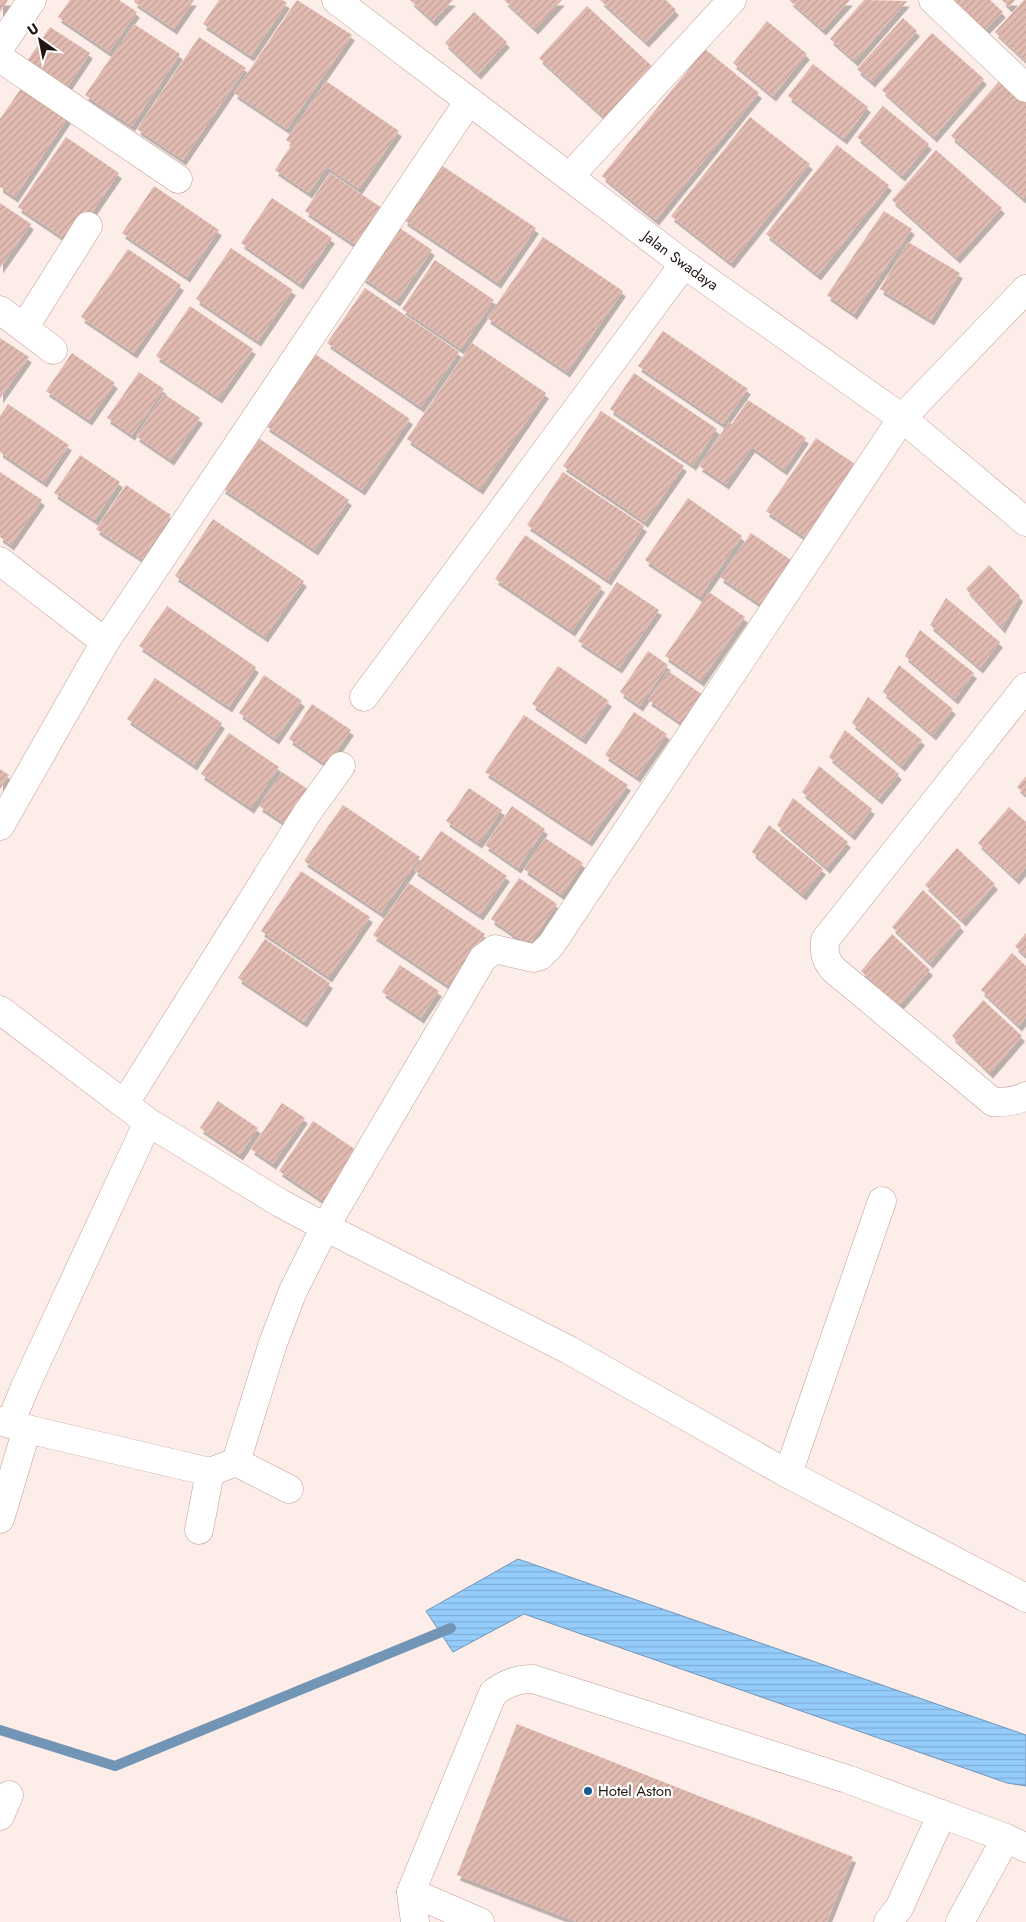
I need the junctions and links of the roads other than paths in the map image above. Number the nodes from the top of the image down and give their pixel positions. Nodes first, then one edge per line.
1 (32, 0) edge
2 (336, 0) edge
3 (732, 0) edge
4 (933, 0) edge
5 (0, 47) edge
6 (0, 58) edge
7 (1026, 88) edge
8 (470, 101) junction
9 (569, 177) junction
10 (178, 179) dead end
11 (88, 226) dead end
12 (684, 264) junction
13 (1026, 289) edge
14 (0, 310) edge
15 (24, 328) junction
16 (54, 350) dead end
17 (902, 418) junction
18 (1026, 522) edge
19 (0, 561) edge
20 (105, 642) junction
21 (1026, 687) edge
22 (364, 697) dead end
23 (341, 766) dead end
24 (0, 826) edge
25 (0, 1010) edge
26 (1026, 1096) edge
27 (125, 1103) junction
28 (148, 1122) junction
29 (882, 1201) dead end
30 (325, 1227) junction
31 (12, 1424) edge
32 (236, 1462) junction
33 (210, 1472) junction
34 (788, 1474) junction
35 (289, 1489) dead end
36 (0, 1519) edge
37 (199, 1530) dead end
38 (1026, 1598) edge
39 (942, 1814) junction
40 (1016, 1843) edge
41 (412, 1892) junction
42 (415, 1922) edge
43 (480, 1922) edge
44 (888, 1922) edge
45 (960, 1922) edge

1 - 5 street
2 - 8 street, Jalan Swadaya
3 - 9 street
4 - 7 street
6 - 10 street
8 - 9 street, Jalan Swadaya
8 - 20 street
9 - 12 street, Jalan Swadaya
11 - 15 street
12 - 17 street, Jalan Swadaya
12 - 22 street
13 - 17 street
14 - 15 street
15 - 16 street
17 - 18 street, Jalan Swadaya
17 - 30 street
19 - 20 street
20 - 24 street
21 - 26 street
23 - 27 street
25 - 27 street
27 - 28 street
28 - 30 street
28 - 31 street
29 - 34 street
30 - 32 street
30 - 34 street
31 - 33 street
31 - 36 street
32 - 33 street
32 - 35 street
33 - 37 street
34 - 38 street
39 - 40 street
39 - 41 street
39 - 44 street
40 - 45 street
41 - 42 street
41 - 43 street

